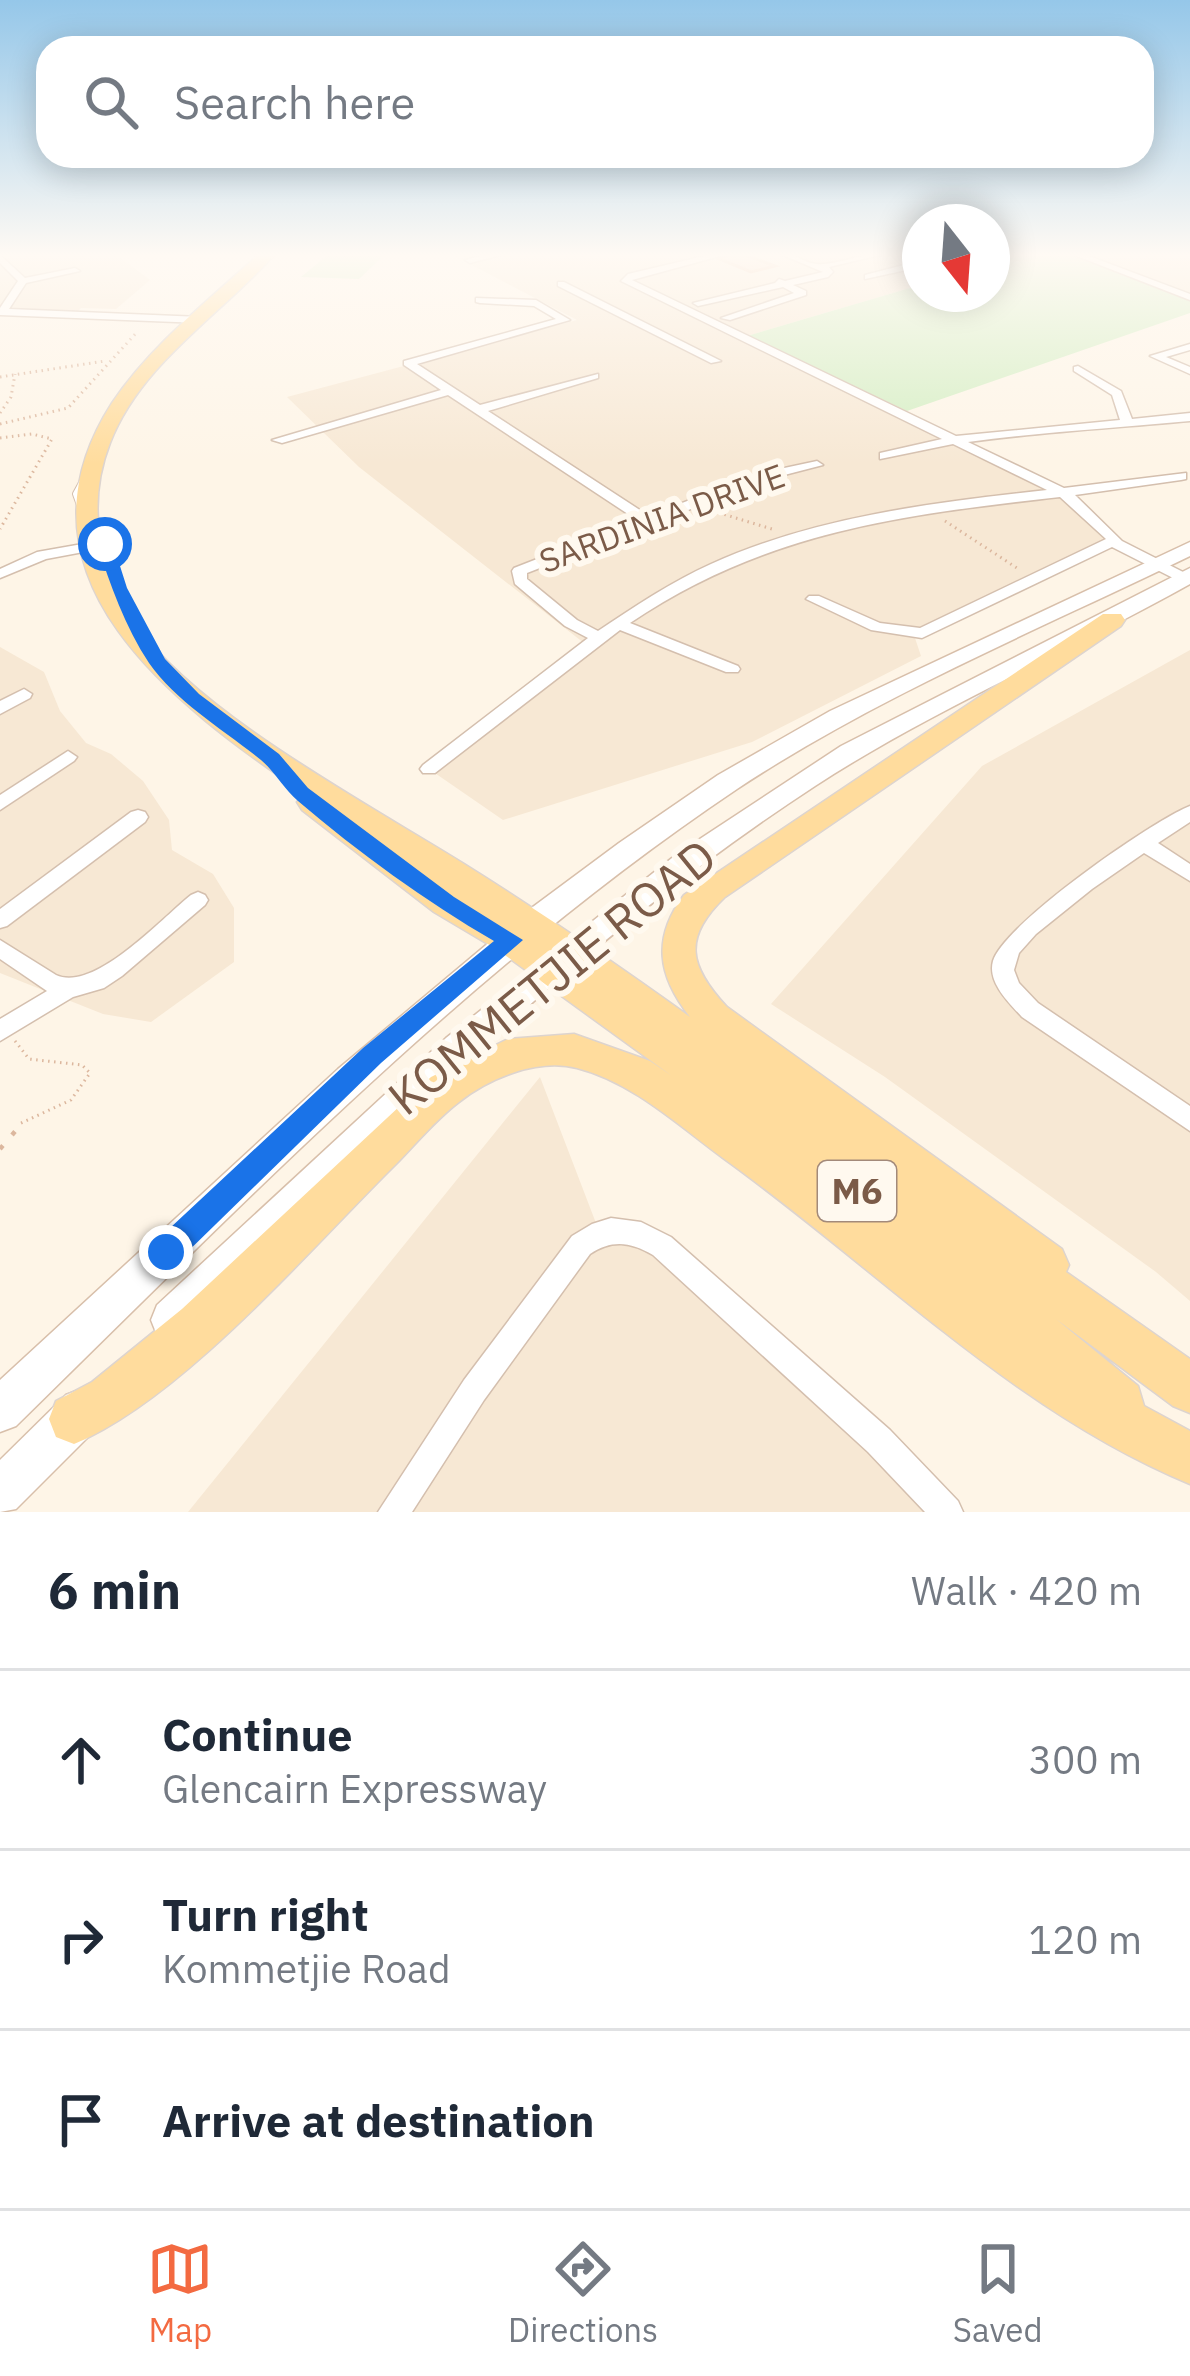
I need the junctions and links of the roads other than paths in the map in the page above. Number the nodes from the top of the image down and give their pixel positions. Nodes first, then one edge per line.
1 (197, 324) edge
2 (556, 324) edge
3 (640, 324) edge
4 (717, 324) edge
5 (734, 332) junction
6 (687, 347) junction
7 (1190, 347) edge
8 (701, 354) junction
9 (675, 361) dead end
10 (715, 361) dead end
11 (1078, 369) dead end
12 (1190, 371) edge
13 (594, 376) dead end
14 (143, 378) junction
15 (448, 391) junction
16 (477, 410) junction
17 (1190, 417) edge
18 (1128, 425) junction
19 (955, 439) junction
20 (278, 440) dead end
21 (884, 456) dead end
22 (817, 465) dead end
23 (1181, 476) dead end
24 (1067, 495) junction
25 (646, 520) junction
26 (1113, 542) junction
27 (97, 545) junction
28 (1190, 548) edge
29 (1157, 564) junction
30 (0, 574) edge
31 (1187, 576) edge
32 (814, 599) dead end
33 (1112, 620) junction
34 (621, 625) junction
35 (602, 639) junction
36 (732, 669) dead end
37 (24, 694) dead end
38 (0, 709) edge
39 (68, 757) dead end
40 (429, 769) dead end
41 (0, 804) edge
42 (1190, 813) edge
43 (138, 817) dead end
44 (1144, 843) junction
45 (1190, 874) edge
46 (198, 900) dead end
47 (0, 920) edge
48 (522, 932) junction
49 (0, 948) edge
50 (562, 960) junction
51 (68, 989) junction
52 (3, 1029) edge
53 (1190, 1120) edge
54 (1153, 1359) junction
55 (1190, 1389) edge
56 (0, 1410) edge
57 (74, 1419) junction
58 (1190, 1458) edge
59 (0, 1493) edge
60 (394, 1512) edge
61 (947, 1512) edge

1 - 14 main road, M6
2 - 15 street
3 - 6 street
4 - 5 street
5 - 6 street
5 - 19 street
6 - 8 street
7 - 12 street
8 - 9 street
8 - 10 street
11 - 18 street
13 - 16 street
14 - 27 main road, M6
14 - 27 main road, M6
15 - 16 street
15 - 20 street
16 - 25 street
17 - 18 street
18 - 19 street
19 - 21 street
19 - 24 street
22 - 25 street, SARDINIA DRIVE
23 - 24 street
24 - 26 street
24 - 34 street
25 - 35 street, SARDINIA DRIVE
26 - 29 street
26 - 32 street
27 - 30 street
27 - 48 main road, M6
28 - 29 main road, KOMMETJIE ROAD
29 - 31 street
29 - 48 main road, KOMMETJIE ROAD
31 - 33 main road, KOMMETJIE ROAD
33 - 50 main road, KOMMETJIE ROAD
33 - 54 main road
34 - 35 street
34 - 36 street
35 - 40 street
37 - 38 street
39 - 41 street
42 - 44 street
43 - 47 street
44 - 45 street
44 - 53 street
46 - 51 street
48 - 50 main road, M6
48 - 56 main road, KOMMETJIE ROAD
49 - 51 street
50 - 54 main road, M6
50 - 57 main road, KOMMETJIE ROAD
50 - 58 main road, M6
51 - 52 street
54 - 55 main road, M6
57 - 58 main road
57 - 59 main road, KOMMETJIE ROAD
60 - 61 street

